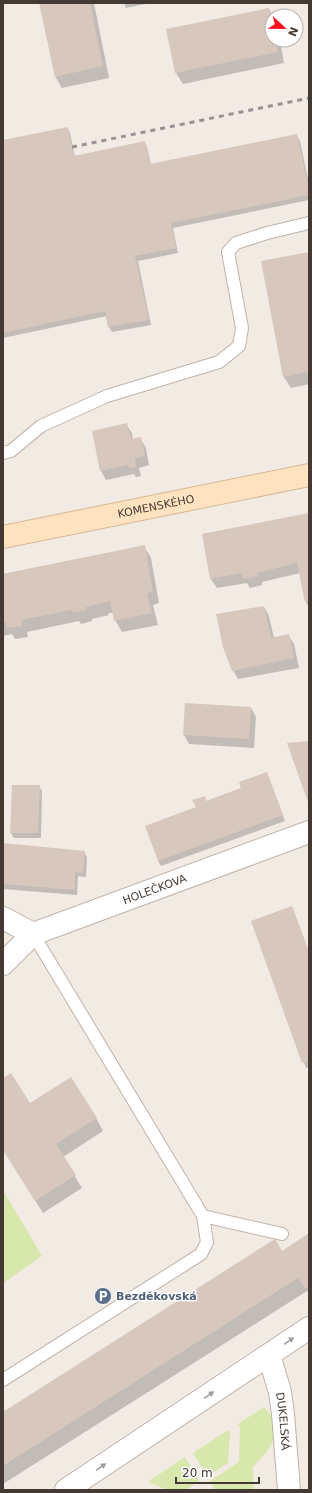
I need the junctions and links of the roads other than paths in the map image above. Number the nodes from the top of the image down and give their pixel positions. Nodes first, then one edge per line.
1 (309, 223) edge
2 (3, 453) edge
3 (309, 475) edge
4 (3, 537) edge
5 (309, 832) edge
6 (3, 918) edge
7 (33, 934) junction
8 (3, 964) edge
9 (203, 1216) junction
10 (282, 1234) dead end
11 (309, 1328) edge
12 (269, 1355) junction
13 (3, 1380) edge
14 (68, 1489) edge
15 (289, 1490) edge

1 - 2 lane
3 - 4 main road, KOMENSKÉHO
5 - 7 street, HOLEČKOVA
6 - 7 street
7 - 8 street
7 - 9 lane
9 - 10 lane
9 - 13 lane
12 -> 11 street
14 -> 12 street
12 - 15 street, DUKELSKÁ

